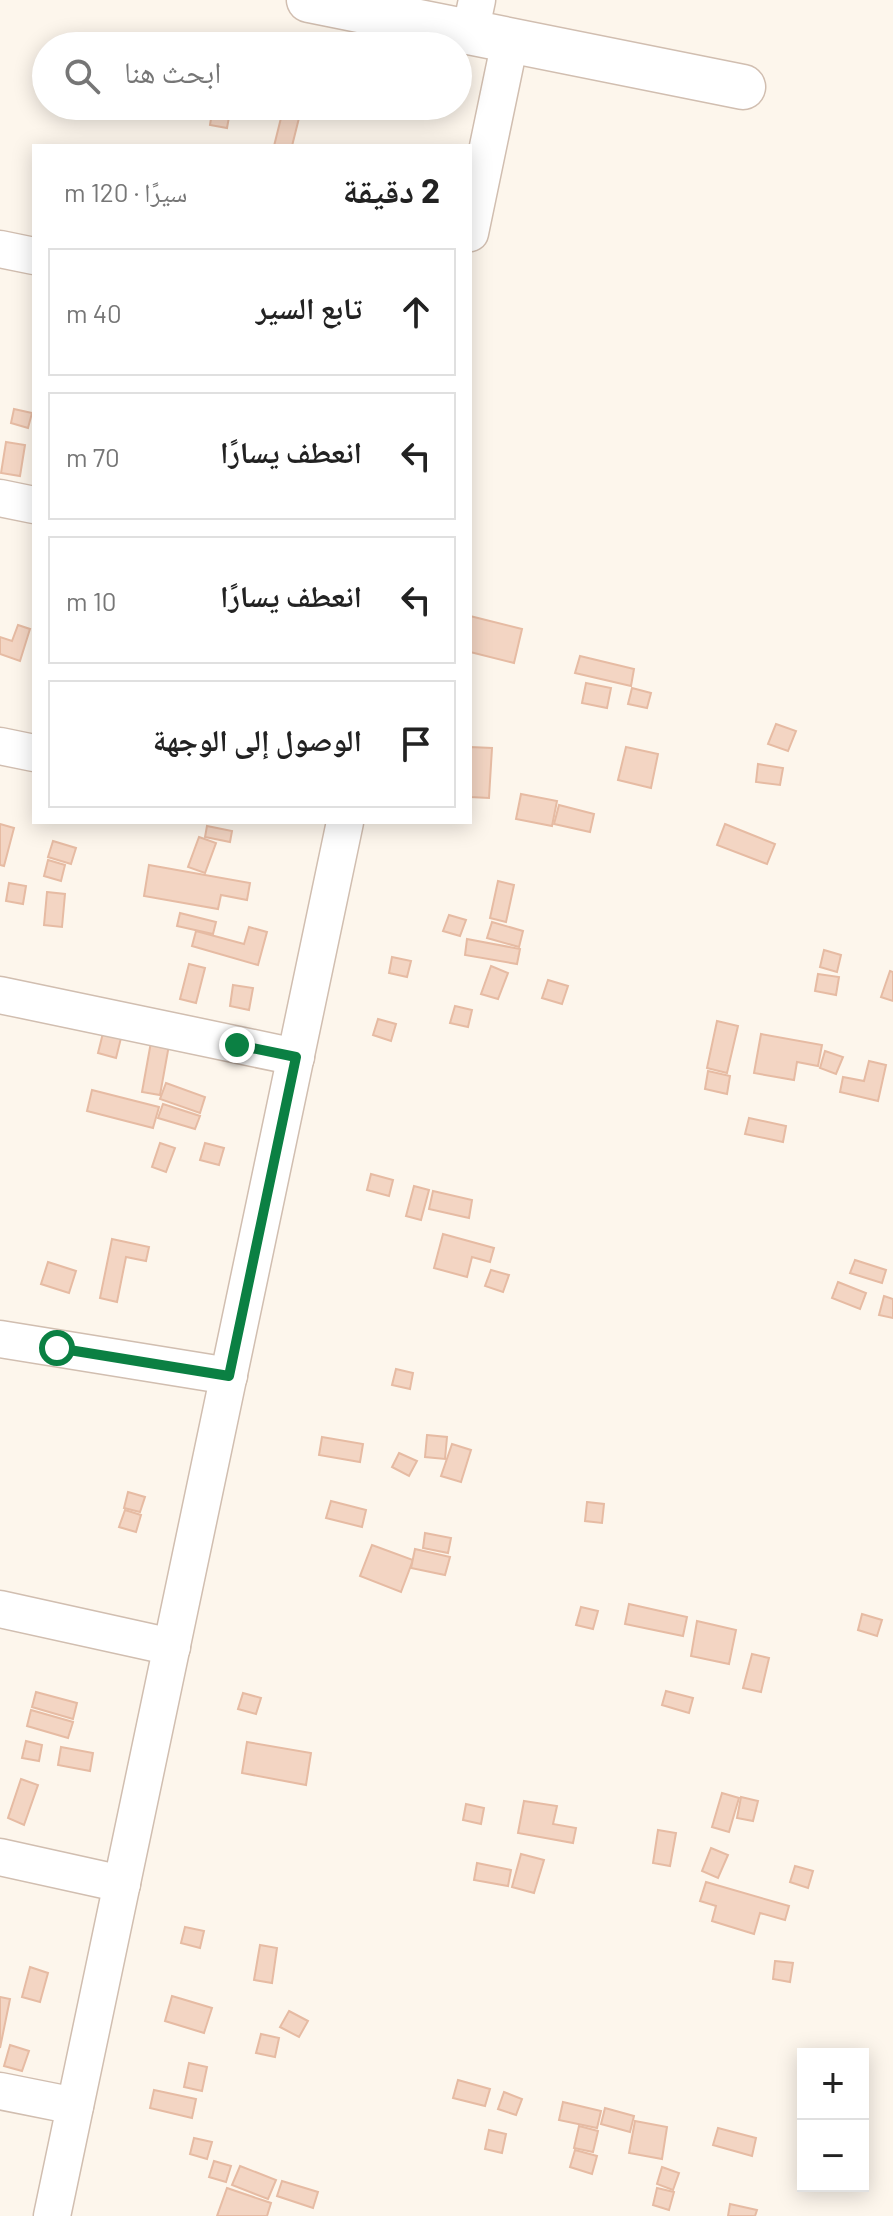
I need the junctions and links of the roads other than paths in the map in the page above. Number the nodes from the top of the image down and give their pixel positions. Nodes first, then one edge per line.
1 (309, 0) edge
2 (486, 25) edge
3 (743, 87) dead end
4 (472, 207) edge
5 (0, 249) edge
6 (32, 256) edge
7 (0, 498) edge
8 (32, 505) edge
9 (0, 746) edge
10 (32, 753) edge
11 (345, 824) edge
12 (0, 995) edge
13 (296, 1057) junction
14 (0, 1339) edge
15 (229, 1376) junction
16 (0, 1609) edge
17 (172, 1647) junction
18 (0, 1857) edge
19 (122, 1884) junction
20 (0, 2091) edge
21 (75, 2106) junction
22 (52, 2216) edge

1 - 2 street
2 - 3 street
2 - 4 street
5 - 6 street
7 - 8 street
9 - 10 street
11 - 13 street
12 - 13 street
13 - 15 street
14 - 15 street
15 - 17 street
16 - 17 street
17 - 19 street
18 - 19 street
19 - 21 street
20 - 21 street
21 - 22 street

